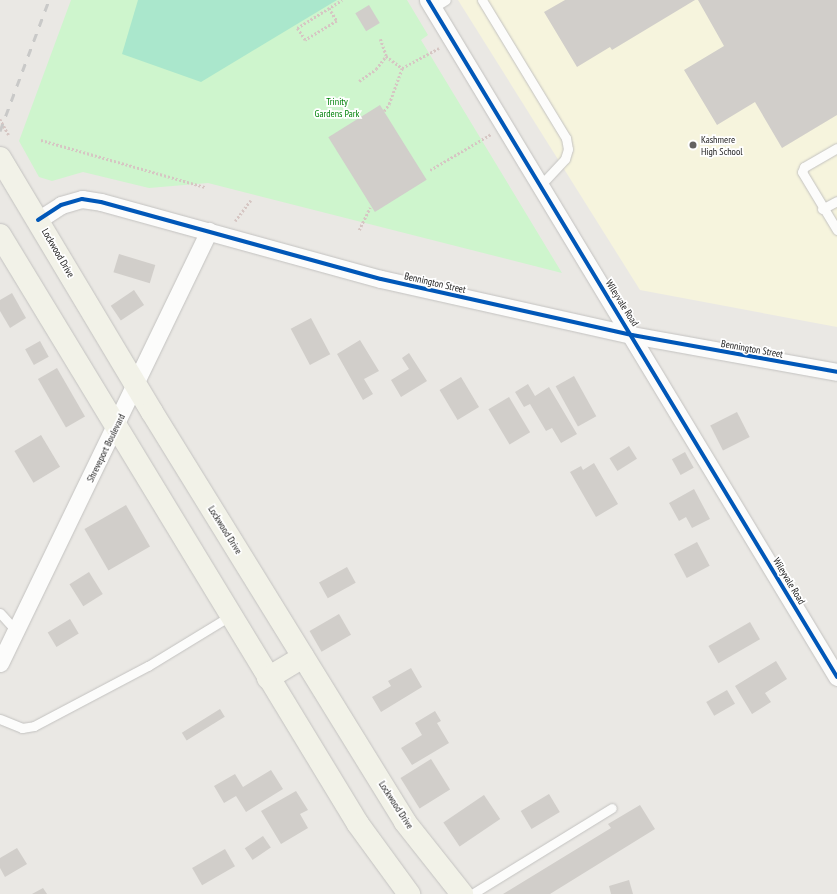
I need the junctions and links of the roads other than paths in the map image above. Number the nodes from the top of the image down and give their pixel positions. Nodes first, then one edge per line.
1 (482, 0) edge
2 (436, 3) edge
3 (837, 148) edge
4 (0, 158) edge
5 (539, 187) junction
6 (837, 200) edge
7 (822, 209) junction
8 (38, 220) junction
9 (837, 230) edge
10 (209, 231) junction
11 (0, 235) edge
12 (632, 335) junction
13 (837, 372) edge
14 (136, 386) junction
15 (116, 428) junction
16 (0, 613) edge
17 (230, 616) junction
18 (16, 631) junction
19 (303, 656) junction
20 (0, 663) edge
21 (837, 677) edge
22 (268, 678) junction
23 (0, 719) edge
24 (612, 808) dead end
25 (409, 894) edge
26 (462, 894) edge
27 (472, 894) edge

1 - 5 lane
2 - 5 street, Wileyvale Road
3 - 7 lane
4 - 8 main road, Lockwood Drive
5 - 12 street, Wileyvale Road
6 - 7 lane
7 - 9 lane
8 - 10 street, Bennington Street
8 - 14 main road, Lockwood Drive
10 - 12 street, Bennington Street
10 - 14 street, Shreveport Boulevard
11 - 15 main road
12 - 13 street, Bennington Street
12 - 21 street, Wileyvale Road
14 - 15 street, Shreveport Boulevard
14 - 19 main road, Lockwood Drive
15 - 17 main road
15 - 18 street, Shreveport Boulevard
16 - 18 lane
17 - 22 main road
17 - 23 lane
18 - 20 street, Shreveport Boulevard
19 - 22 main road
19 - 26 main road, Lockwood Drive
22 - 25 main road
24 - 27 lane

